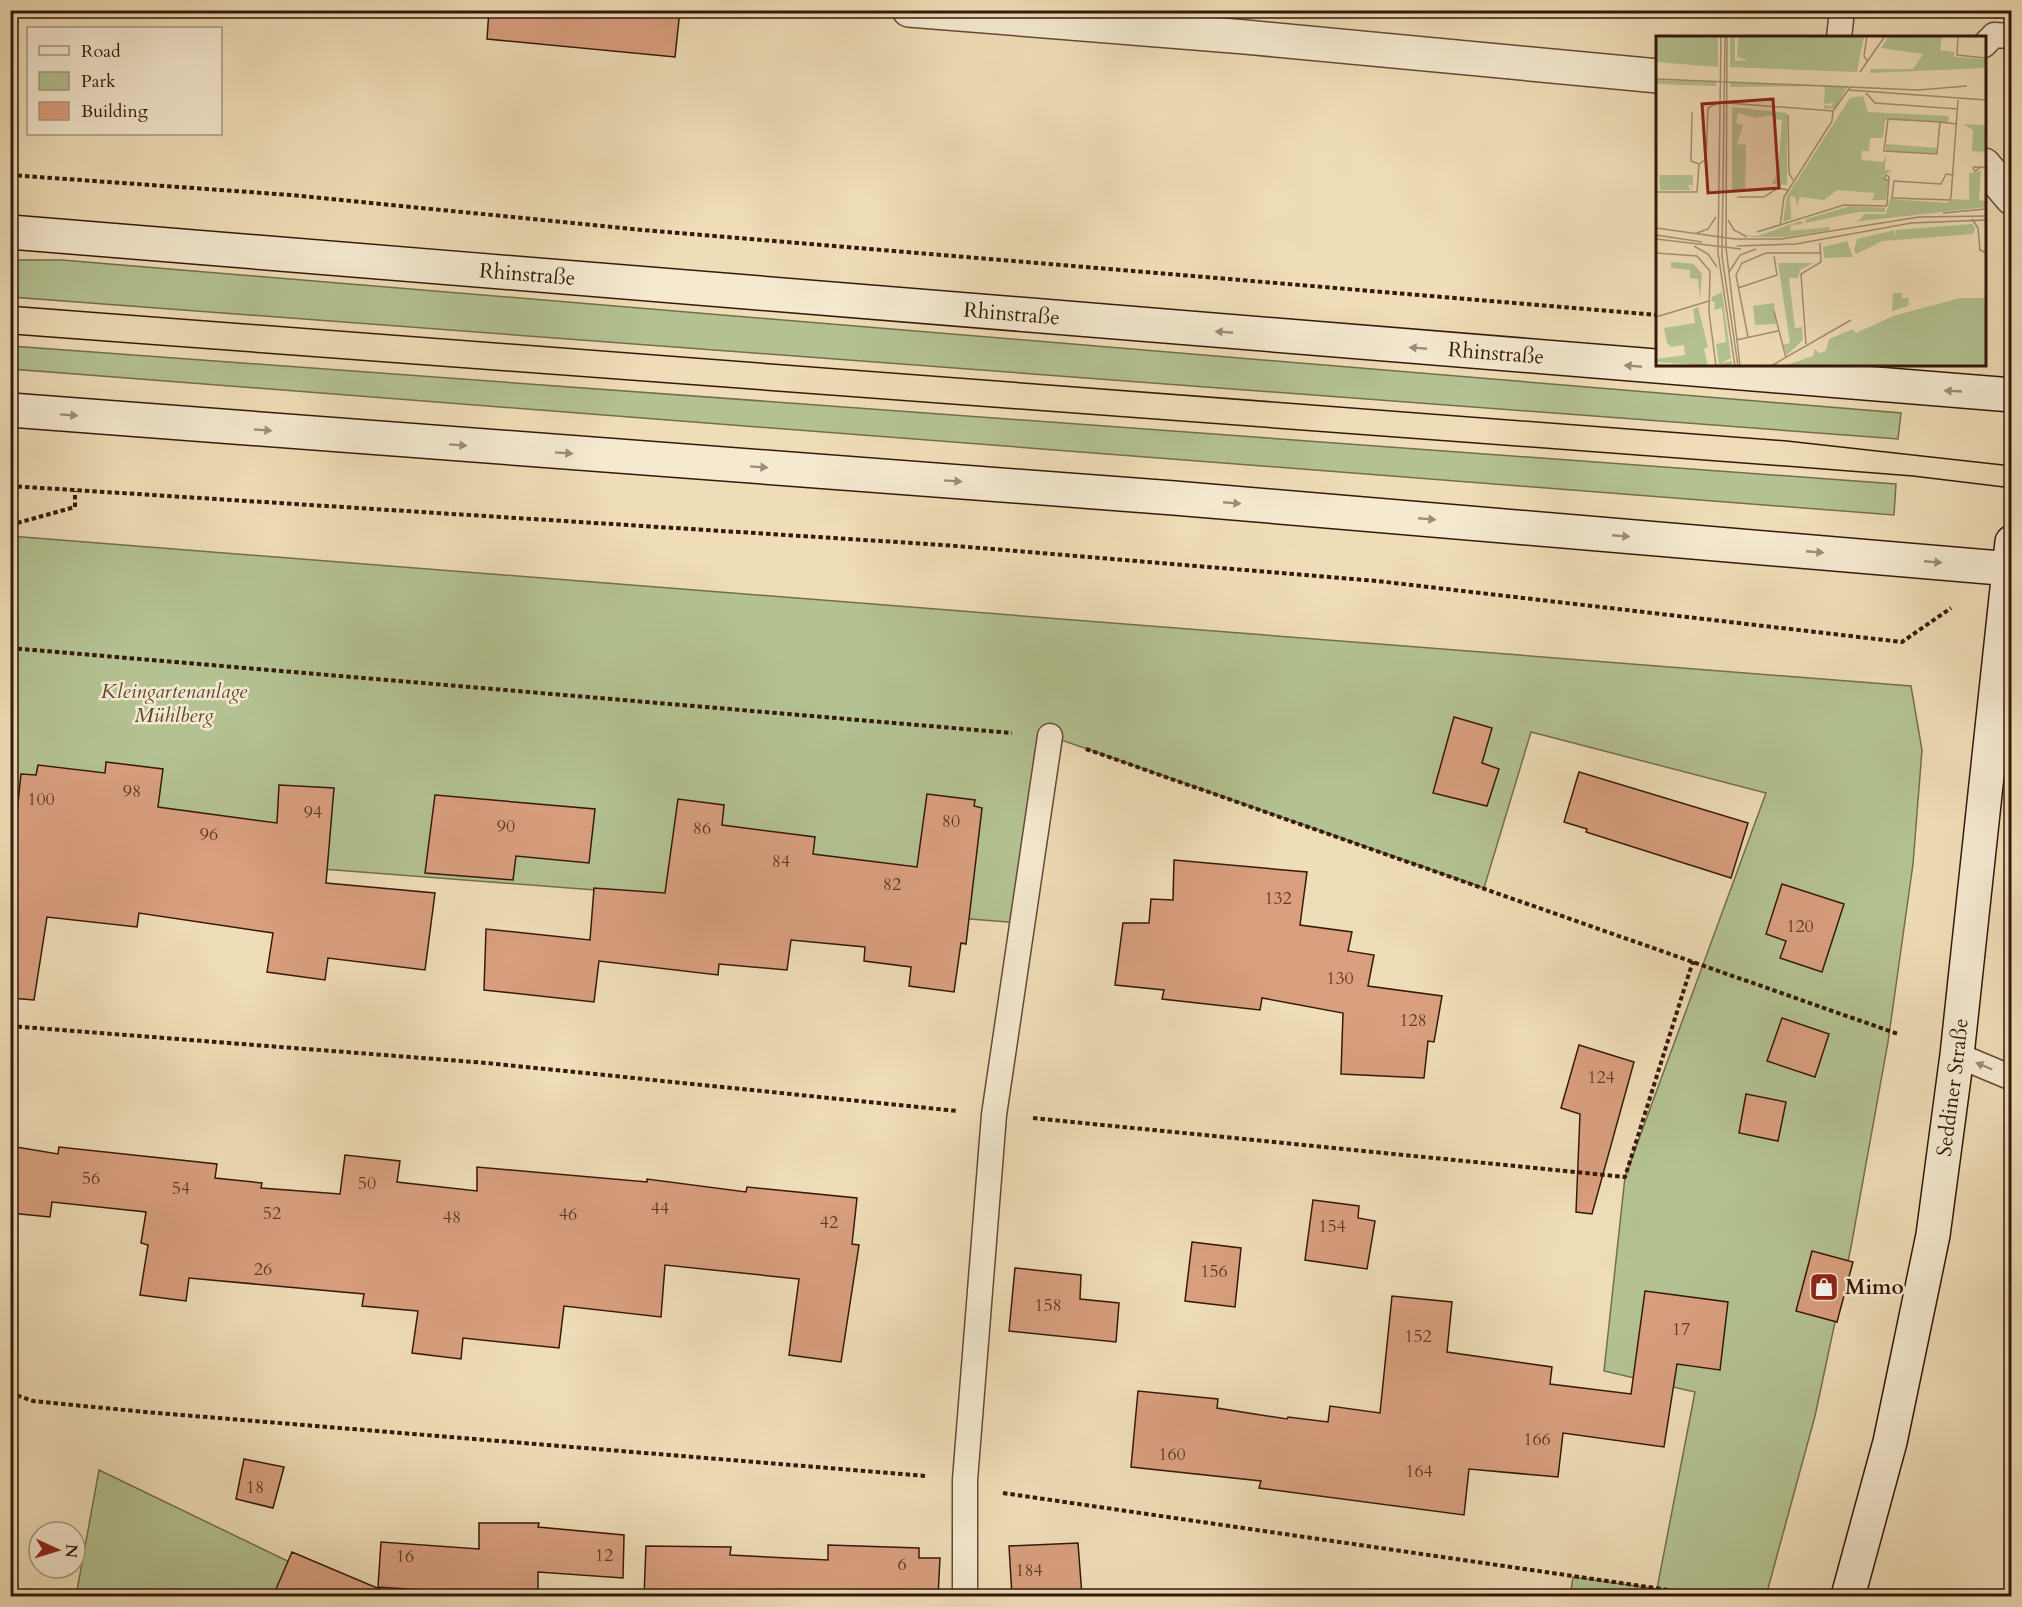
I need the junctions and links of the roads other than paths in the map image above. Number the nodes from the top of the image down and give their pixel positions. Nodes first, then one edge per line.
1 (909, 10) edge
2 (1842, 10) edge
3 (1839, 36) edge
4 (2012, 36) edge
5 (1986, 43) edge
6 (1656, 76) edge
7 (1986, 167) edge
8 (2012, 198) edge
9 (10, 232) edge
10 (2012, 395) edge
11 (10, 410) edge
12 (2011, 560) edge
13 (1050, 736) road end
14 (1957, 1054) junction
15 (2012, 1078) edge
16 (965, 1596) edge
17 (1848, 1596) edge

1 - 6 main road
2 - 3 lane
4 - 5 lane
7 - 8 main road
10 -> 9 main road, Rhinstraße
11 -> 12 main road
12 - 14 main road, Seddiner Straße
13 - 16 lane
15 -> 14 lane
14 - 17 main road, Seddiner Straße

